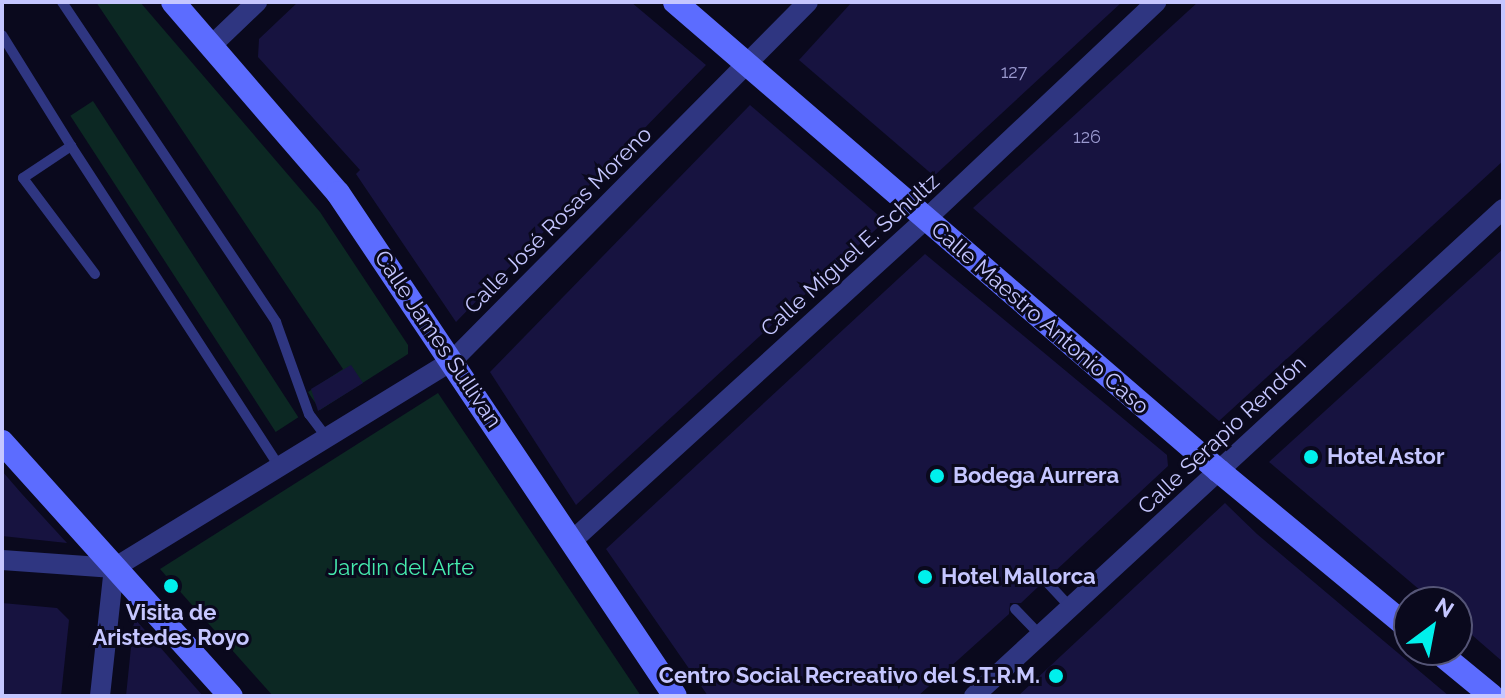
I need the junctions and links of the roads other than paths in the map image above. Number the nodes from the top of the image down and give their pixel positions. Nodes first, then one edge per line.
1 (62, 2) edge
2 (173, 2) edge
3 (257, 2) edge
4 (675, 2) edge
5 (808, 2) edge
6 (1156, 2) edge
7 (2, 35) edge
8 (211, 46) junction
9 (747, 64) junction
10 (71, 146) junction
11 (1503, 209) edge
12 (925, 220) junction
13 (95, 274) dead end
14 (453, 360) junction
15 (329, 440) junction
16 (2, 442) edge
17 (280, 469) junction
18 (1219, 471) junction
19 (573, 540) junction
20 (2, 560) edge
21 (114, 568) junction
22 (1045, 580) dead end
23 (1071, 608) junction
24 (1015, 609) dead end
25 (1393, 615) edge
26 (1041, 636) junction
27 (1455, 666) edge
28 (100, 696) edge
29 (231, 696) edge
30 (675, 696) edge
31 (974, 696) edge
32 (1492, 696) edge

1 - 15 lane
2 - 8 main road, Calle James Sullivan
3 - 8 street
4 - 9 main road, Calle Maestro Antonio Caso
5 - 9 street, Calle José Rosas Moreno
6 - 12 street, Calle Miguel E. Schultz
7 - 10 lane
8 - 14 main road, Calle James Sullivan
9 - 12 main road, Calle Maestro Antonio Caso
9 - 14 street, Calle José Rosas Moreno
10 - 13 lane
10 - 17 lane
11 - 18 street, Calle Serapio Rendón
12 - 18 main road, Calle Maestro Antonio Caso
12 - 19 street, Calle Miguel E. Schultz
14 - 15 street, Calle José Rosas Moreno
14 - 19 main road, Calle James Sullivan
15 - 17 street, Calle José Rosas Moreno
16 - 21 main road
17 - 21 street, Calle José Rosas Moreno
18 - 23 street, Calle Serapio Rendón
18 - 25 main road, Calle Maestro Antonio Caso
19 - 30 main road, Calle James Sullivan
20 - 21 street
21 - 28 street
21 - 29 main road
22 - 23 lane
23 - 26 street, Calle Serapio Rendón
24 - 26 lane
26 - 31 street, Calle Serapio Rendón
27 - 32 main road

